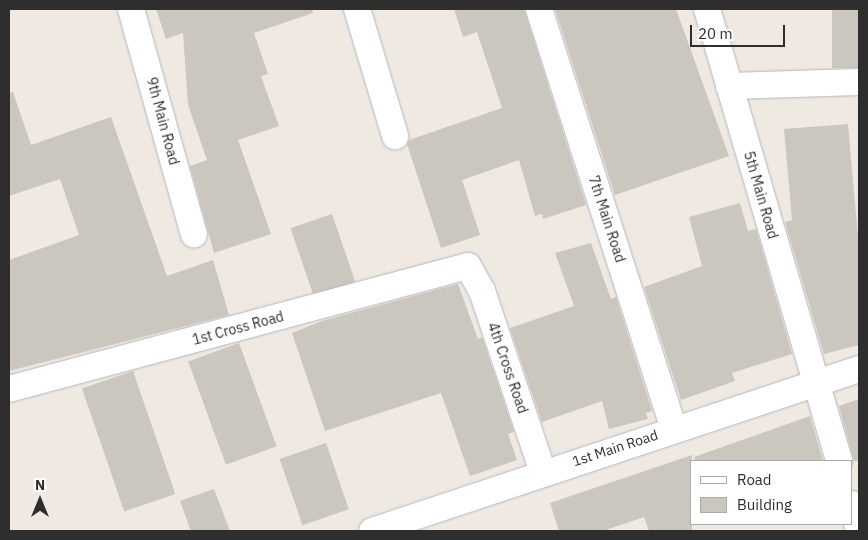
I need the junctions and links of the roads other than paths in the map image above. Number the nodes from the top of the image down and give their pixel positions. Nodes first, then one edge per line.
1 (131, 9) edge
2 (357, 9) edge
3 (539, 9) edge
4 (707, 9) edge
5 (859, 82) edge
6 (729, 86) junction
7 (395, 136) dead end
8 (194, 234) dead end
9 (468, 266) joint
10 (859, 370) edge
11 (816, 381) junction
12 (9, 389) edge
13 (674, 428) junction
14 (839, 460) edge
15 (544, 472) junction
16 (853, 508) edge
17 (859, 530) edge
18 (372, 531) edge

1 - 8 street, 9th Main Road
2 - 7 street
3 - 13 street, 7th Main Road
4 - 6 street, 5th Main Road
5 - 6 street
6 - 11 street, 5th Main Road
9 - 12 street, 1st Cross Road
9 - 15 street, 4th Cross Road
10 - 11 street, 1st Main Road
11 - 13 street, 1st Main Road
11 - 14 street, 5th Main Road
13 - 15 street, 1st Main Road
15 - 18 street, 1st Main Road
16 - 17 street

